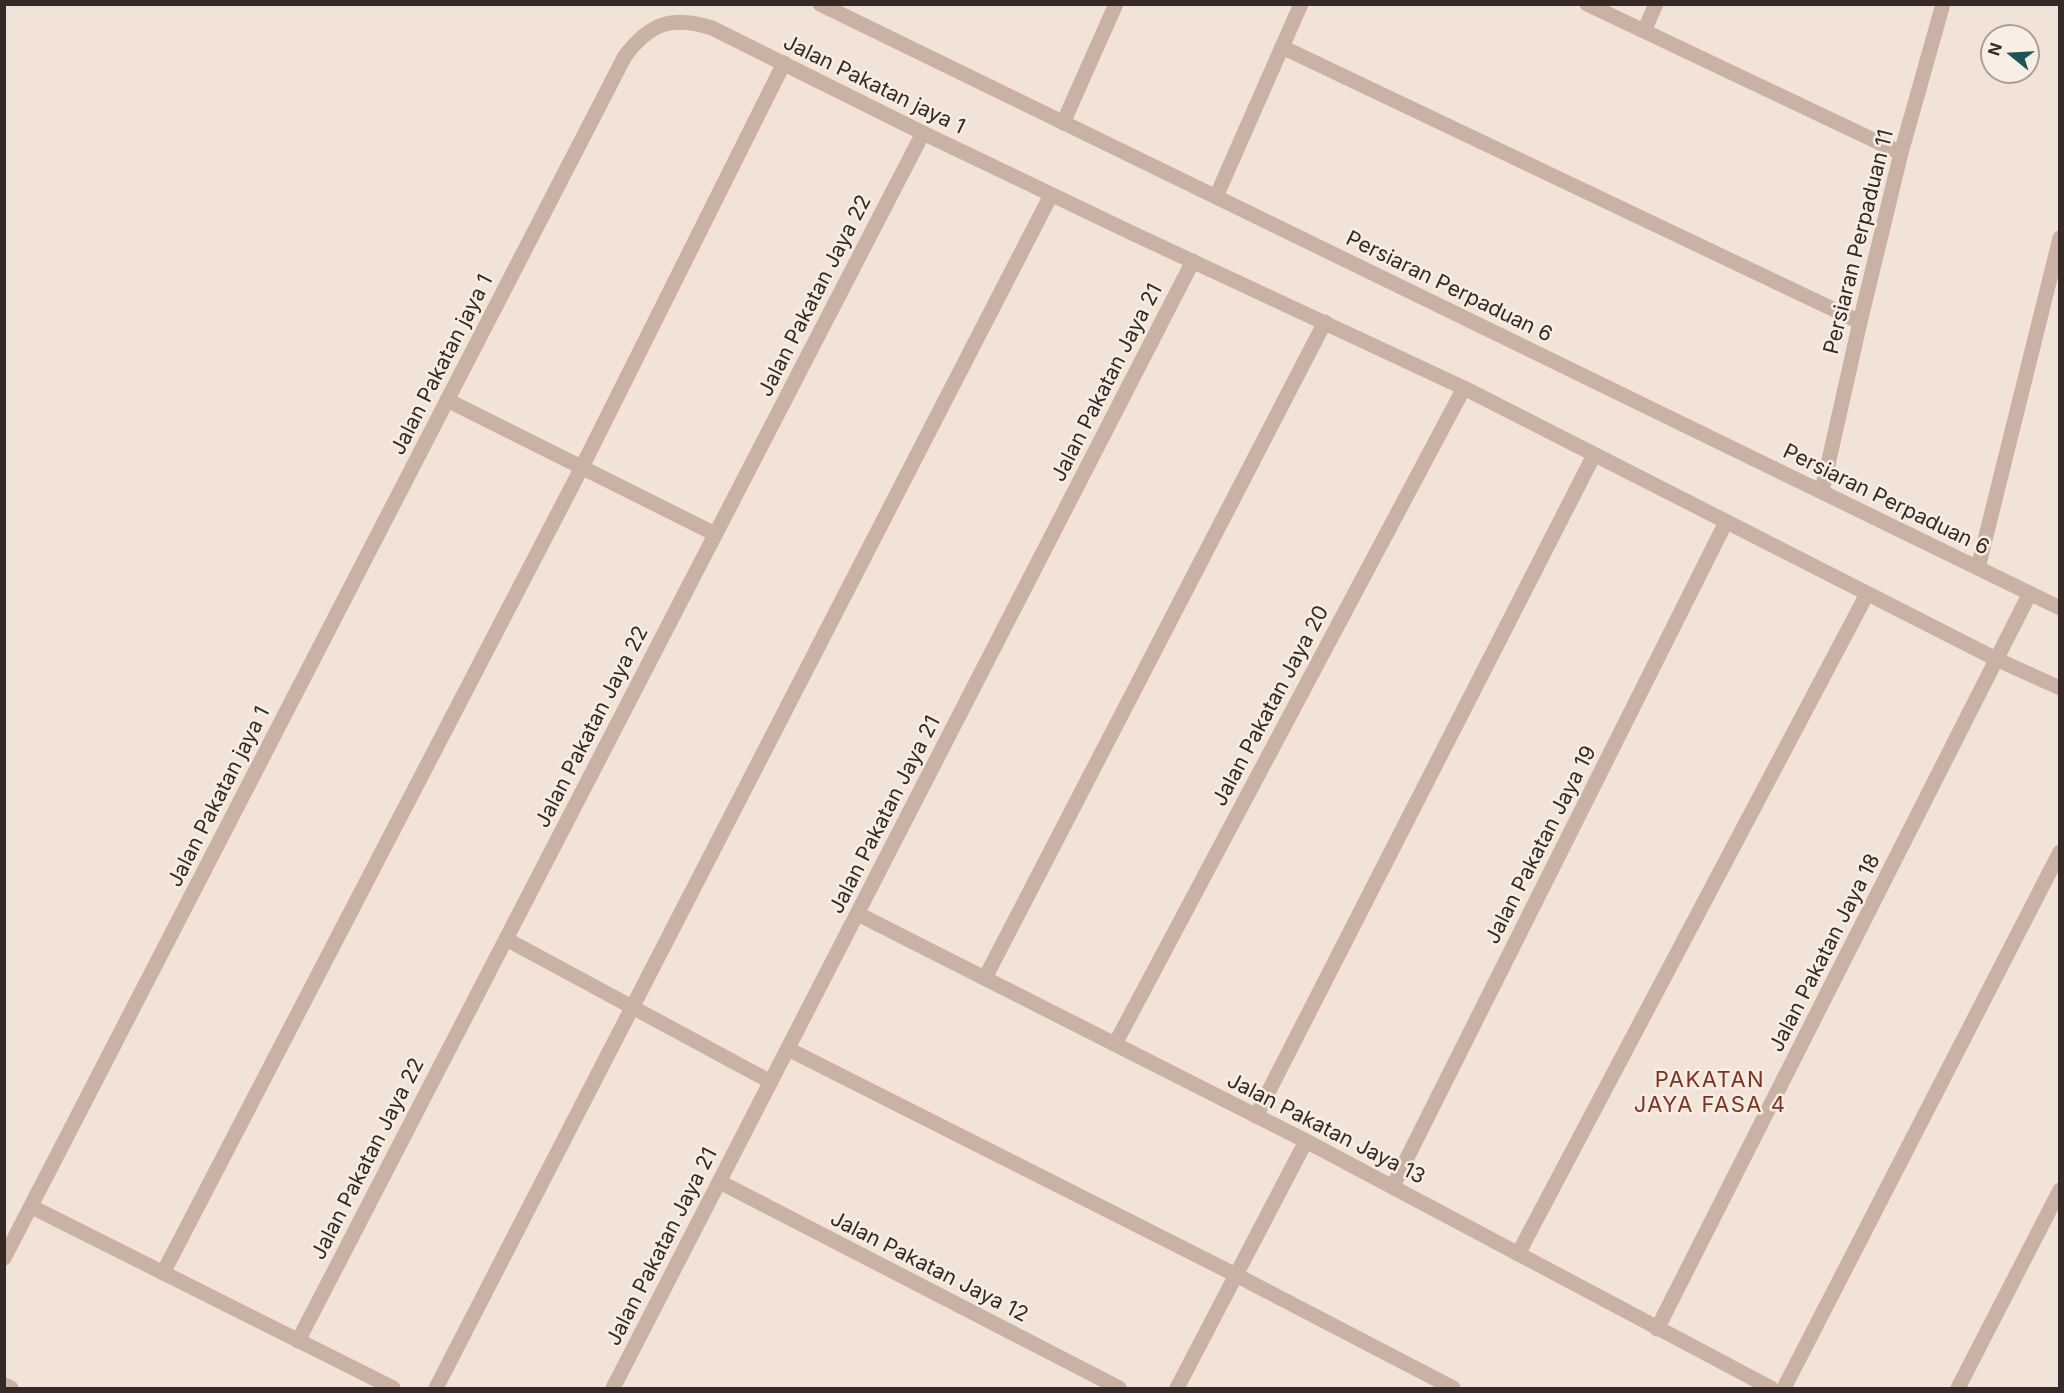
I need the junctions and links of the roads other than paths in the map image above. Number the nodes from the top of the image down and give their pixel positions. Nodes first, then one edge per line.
1 (820, 4) edge
2 (1116, 4) edge
3 (1301, 4) edge
4 (1587, 4) edge
5 (1656, 4) edge
6 (1943, 4) edge
7 (1644, 31) junction
8 (1282, 47) junction
9 (784, 63) junction
10 (1063, 123) junction
11 (923, 133) junction
12 (1901, 153) junction
13 (1051, 195) junction
14 (1216, 197) junction
15 (2060, 238) edge
16 (1193, 261) junction
17 (1326, 322) junction
18 (1860, 322) junction
19 (1464, 388) junction
20 (447, 400) junction
21 (1594, 456) junction
22 (582, 467) junction
23 (1822, 492) junction
24 (1726, 522) junction
25 (715, 534) junction
26 (1978, 568) junction
27 (2030, 593) junction
28 (1867, 594) junction
29 (2060, 608) edge
30 (1998, 660) junction
31 (2060, 687) edge
32 (2060, 852) edge
33 (858, 914) junction
34 (506, 939) junction
35 (985, 978) junction
36 (633, 1008) junction
37 (1115, 1044) junction
38 (788, 1049) junction
39 (771, 1082) junction
40 (1256, 1116) junction
41 (1306, 1141) junction
42 (720, 1182) junction
43 (1393, 1186) junction
44 (2060, 1190) edge
45 (32, 1207) junction
46 (1518, 1254) junction
47 (4, 1258) edge
48 (163, 1273) junction
49 (1236, 1275) junction
50 (1657, 1329) junction
51 (298, 1341) junction
52 (4, 1385) edge
53 (11, 1389) edge
54 (393, 1389) edge
55 (436, 1389) edge
56 (613, 1389) edge
57 (1119, 1389) edge
58 (1177, 1389) edge
59 (1453, 1389) edge
60 (1770, 1389) edge
61 (1784, 1389) edge
62 (1958, 1389) edge

1 - 10 street, Persiaran Perpaduan 6
2 - 10 street
3 - 8 street
4 - 7 street
5 - 7 street
6 - 12 street, Persiaran Perpaduan 11
7 - 12 street
8 - 14 street
8 - 18 street
9 - 11 street, Jalan Pakatan jaya 1
9 - 20 street, Jalan Pakatan jaya 1
9 - 22 street
10 - 14 street, Persiaran Perpaduan 6
11 - 13 street, Jalan Pakatan jaya 1
11 - 25 street, Jalan Pakatan Jaya 22
12 - 18 street, Persiaran Perpaduan 11
13 - 16 street, Jalan Pakatan jaya 1
13 - 36 street
14 - 23 street, Persiaran Perpaduan 6
15 - 26 street
16 - 17 street, Jalan Pakatan jaya 1
16 - 33 street, Jalan Pakatan Jaya 21
17 - 19 street, Jalan Pakatan jaya 1
17 - 35 street
18 - 23 street, Persiaran Perpaduan 11
19 - 21 street, Jalan Pakatan jaya 1
19 - 37 street, Jalan Pakatan Jaya 20
20 - 22 street
20 - 45 street, Jalan Pakatan jaya 1
21 - 24 street, Jalan Pakatan jaya 1
21 - 40 street
22 - 25 street
22 - 48 street
23 - 26 street, Persiaran Perpaduan 6
24 - 28 street, Jalan Pakatan jaya 1
24 - 43 street, Jalan Pakatan Jaya 19
25 - 34 street, Jalan Pakatan Jaya 22
26 - 27 street, Persiaran Perpaduan 6
27 - 29 street, Persiaran Perpaduan 6
27 - 30 street, Jalan Pakatan Jaya 18
28 - 30 street, Jalan Pakatan jaya 1
28 - 46 street
30 - 31 street, Jalan Pakatan jaya 1
30 - 50 street, Jalan Pakatan Jaya 18
32 - 61 street
33 - 35 street, Jalan Pakatan Jaya 13
33 - 38 street, Jalan Pakatan Jaya 21
34 - 36 street
34 - 51 street, Jalan Pakatan Jaya 22
35 - 37 street, Jalan Pakatan Jaya 13
36 - 39 street
36 - 55 street
37 - 40 street, Jalan Pakatan Jaya 13
38 - 39 street, Jalan Pakatan Jaya 21
38 - 49 street
39 - 42 street, Jalan Pakatan Jaya 21
40 - 41 street, Jalan Pakatan Jaya 13
41 - 43 street, Jalan Pakatan Jaya 13
41 - 49 street
42 - 56 street, Jalan Pakatan Jaya 21
42 - 57 street, Jalan Pakatan Jaya 12
43 - 46 street, Jalan Pakatan Jaya 13
44 - 62 street
45 - 47 street, Jalan Pakatan jaya 1
45 - 48 street
46 - 50 street, Jalan Pakatan Jaya 13
48 - 51 street
49 - 58 street
49 - 59 street
50 - 60 street, Jalan Pakatan Jaya 13
51 - 54 street
52 - 53 street

